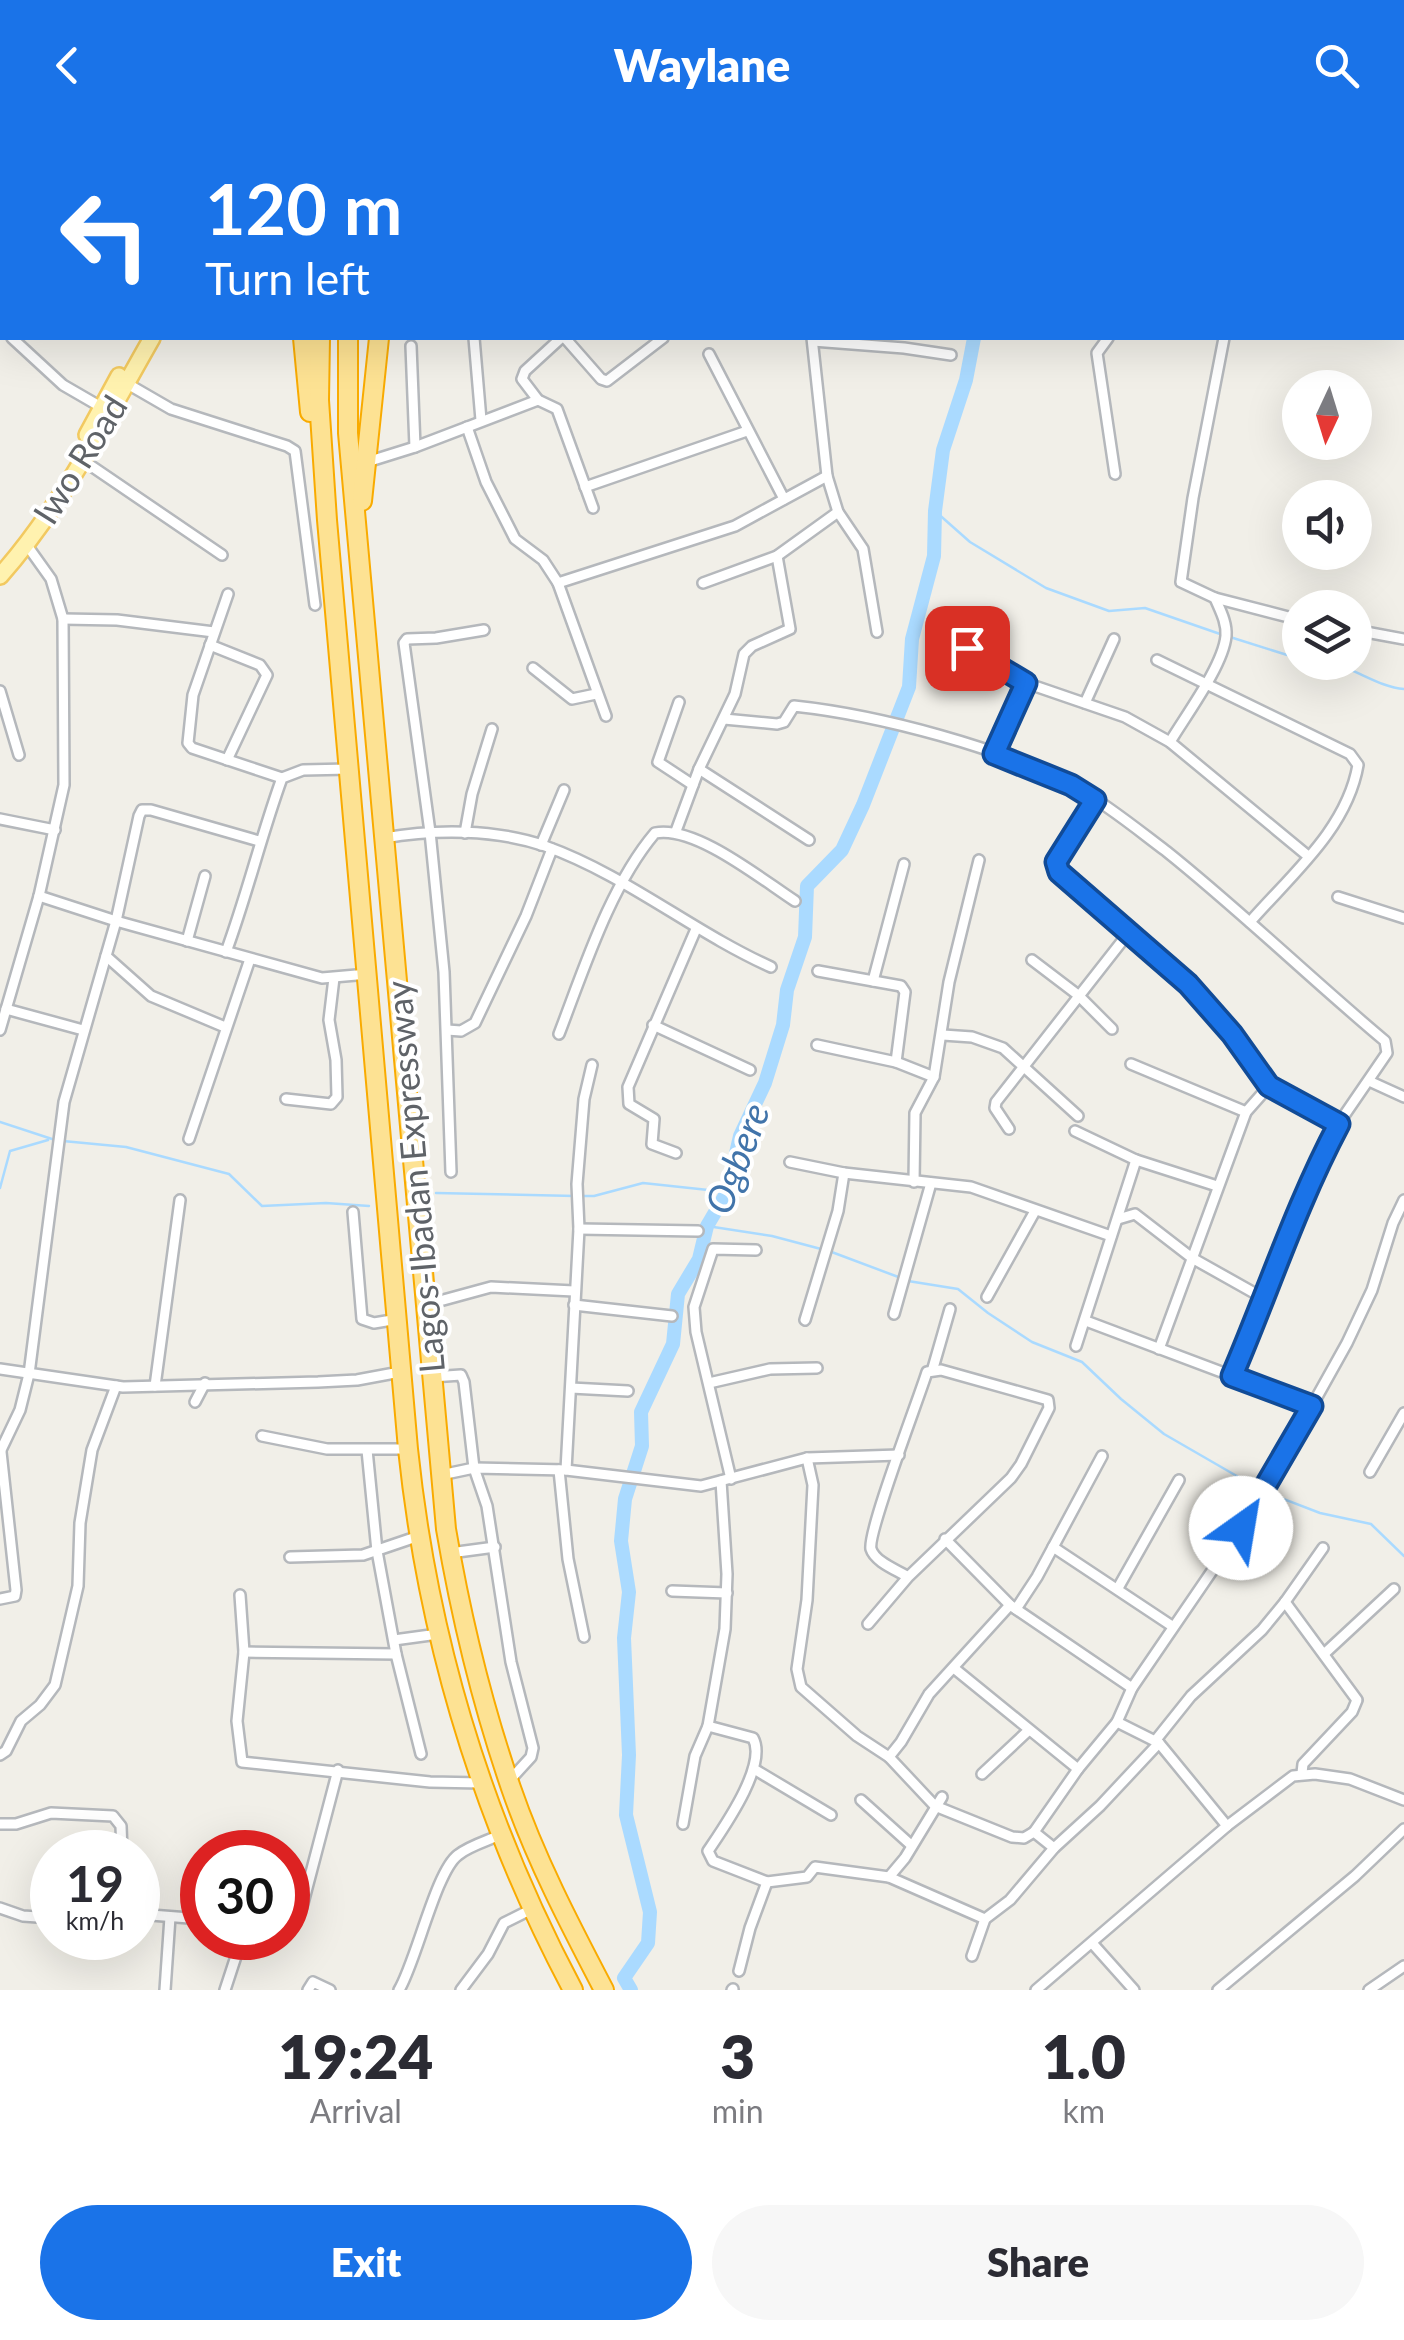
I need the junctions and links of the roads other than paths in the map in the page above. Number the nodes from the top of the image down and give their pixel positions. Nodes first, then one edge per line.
1 (14, 340) edge
2 (140, 340) edge
3 (151, 340) edge
4 (303, 340) edge
5 (320, 340) edge
6 (348, 340) edge
7 (378, 340) edge
8 (474, 340) edge
9 (561, 340) edge
10 (565, 340) edge
11 (659, 340) edge
12 (812, 340) edge
13 (822, 340) edge
14 (1107, 340) edge
15 (1224, 340) edge
16 (411, 346) dead end
17 (709, 354) dead end
18 (951, 355) dead end
19 (126, 383) junction
20 (538, 400) junction
21 (101, 407) junction
22 (481, 420) junction
23 (468, 428) junction
24 (747, 430) junction
25 (415, 447) junction
26 (84, 461) junction
27 (365, 462) junction
28 (1115, 474) dead end
29 (827, 476) junction
30 (585, 487) junction
31 (784, 499) junction
32 (593, 508) dead end
33 (838, 512) junction
34 (327, 520) junction
35 (356, 528) junction
36 (26, 544) junction
37 (222, 555) dead end
38 (777, 556) junction
39 (0, 560) edge
40 (0, 576) edge
41 (558, 583) junction
42 (703, 583) dead end
43 (228, 594) dead end
44 (1215, 598) junction
45 (315, 605) dead end
46 (1282, 615) edge
47 (62, 619) junction
48 (484, 630) dead end
49 (214, 632) junction
50 (877, 632) dead end
51 (1372, 633) edge
52 (1114, 639) dead end
53 (1404, 639) edge
54 (210, 645) junction
55 (967, 648) dead end
56 (1157, 660) dead end
57 (533, 668) dead end
58 (1205, 682) junction
59 (1026, 683) junction
60 (0, 691) edge
61 (596, 694) junction
62 (678, 702) dead end
63 (1085, 703) junction
64 (606, 716) dead end
65 (724, 719) junction
66 (492, 729) dead end
67 (1170, 742) junction
68 (994, 754) junction
69 (19, 755) dead end
70 (227, 760) junction
71 (349, 769) junction
72 (700, 769) junction
73 (282, 778) junction
74 (693, 785) junction
75 (564, 790) dead end
76 (1095, 800) junction
77 (0, 819) edge
78 (55, 830) junction
79 (676, 831) junction
80 (430, 832) junction
81 (465, 833) junction
82 (384, 838) junction
83 (809, 840) dead end
84 (258, 841) junction
85 (546, 847) junction
86 (1308, 856) junction
87 (979, 860) dead end
88 (904, 864) dead end
89 (205, 876) dead end
90 (622, 884) junction
91 (39, 896) junction
92 (1338, 897) dead end
93 (796, 901) dead end
94 (1404, 918) edge
95 (116, 921) junction
96 (1250, 922) junction
97 (696, 930) junction
98 (1130, 931) junction
99 (187, 941) junction
100 (226, 952) junction
101 (106, 956) junction
102 (250, 959) junction
103 (1032, 960) dead end
104 (771, 968) dead end
105 (818, 971) dead end
106 (368, 974) junction
107 (334, 978) junction
108 (873, 981) junction
109 (1078, 995) junction
110 (6, 1009) junction
111 (653, 1025) junction
112 (226, 1028) junction
113 (0, 1030) edge
114 (83, 1030) junction
115 (447, 1030) junction
116 (1112, 1030) dead end
117 (559, 1034) dead end
118 (943, 1035) junction
119 (818, 1045) dead end
120 (896, 1062) junction
121 (1131, 1064) dead end
122 (592, 1065) dead end
123 (1024, 1067) junction
124 (750, 1070) dead end
125 (934, 1077) junction
126 (1369, 1082) junction
127 (1269, 1086) junction
128 (1404, 1097) edge
129 (286, 1099) dead end
130 (1246, 1112) junction
131 (1078, 1116) dead end
132 (1339, 1124) junction
133 (1009, 1128) dead end
134 (1076, 1132) dead end
135 (189, 1139) dead end
136 (676, 1153) dead end
137 (1136, 1160) junction
138 (790, 1162) dead end
139 (450, 1172) dead end
140 (844, 1173) junction
141 (914, 1182) junction
142 (930, 1183) junction
143 (1217, 1186) junction
144 (180, 1200) dead end
145 (1404, 1200) edge
146 (1035, 1211) junction
147 (354, 1212) dead end
148 (1118, 1219) junction
149 (579, 1229) junction
150 (698, 1232) dead end
151 (1111, 1236) junction
152 (756, 1250) dead end
153 (1192, 1258) junction
154 (574, 1291) junction
155 (988, 1297) dead end
156 (1265, 1298) junction
157 (425, 1305) junction
158 (574, 1305) junction
159 (950, 1310) dead end
160 (894, 1314) dead end
161 (672, 1316) dead end
162 (398, 1319) junction
163 (806, 1320) dead end
164 (1086, 1321) junction
165 (1076, 1346) dead end
166 (1159, 1348) junction
167 (816, 1368) dead end
168 (933, 1368) junction
169 (0, 1369) edge
170 (402, 1372) junction
171 (29, 1374) junction
172 (1232, 1376) junction
173 (431, 1378) junction
174 (204, 1383) junction
175 (709, 1383) junction
176 (116, 1386) junction
177 (155, 1386) junction
178 (570, 1388) junction
179 (628, 1391) dead end
180 (194, 1402) dead end
181 (1312, 1406) junction
182 (1404, 1413) edge
183 (262, 1436) dead end
184 (408, 1449) junction
185 (368, 1450) junction
186 (1, 1452) edge
187 (900, 1455) junction
188 (1102, 1456) dead end
189 (807, 1458) junction
190 (474, 1468) junction
191 (562, 1470) junction
192 (1370, 1472) dead end
193 (441, 1476) junction
194 (726, 1480) junction
195 (1179, 1480) dead end
196 (419, 1536) junction
197 (945, 1539) junction
198 (1053, 1546) junction
199 (495, 1547) junction
200 (1323, 1548) dead end
201 (377, 1552) junction
202 (450, 1554) junction
203 (290, 1557) dead end
204 (908, 1577) junction
205 (1118, 1588) junction
206 (1394, 1589) dead end
207 (672, 1591) dead end
208 (727, 1592) junction
209 (240, 1595) dead end
210 (0, 1599) edge
211 (1286, 1602) junction
212 (1013, 1607) junction
213 (868, 1624) dead end
214 (1172, 1626) junction
215 (438, 1634) junction
216 (584, 1637) dead end
217 (394, 1640) junction
218 (244, 1652) junction
219 (396, 1654) junction
220 (1324, 1654) junction
221 (955, 1669) junction
222 (1132, 1688) junction
223 (1116, 1722) junction
224 (708, 1726) junction
225 (1029, 1730) junction
226 (1157, 1742) junction
227 (420, 1754) dead end
228 (0, 1755) edge
229 (889, 1756) junction
230 (754, 1769) junction
231 (1078, 1769) junction
232 (338, 1770) junction
233 (982, 1774) dead end
234 (1302, 1774) junction
235 (509, 1781) junction
236 (481, 1783) junction
237 (861, 1800) dead end
238 (1404, 1800) edge
239 (938, 1801) junction
240 (831, 1815) dead end
241 (0, 1824) edge
242 (683, 1824) dead end
243 (1227, 1826) junction
244 (1404, 1829) edge
245 (122, 1830) edge
246 (1034, 1832) junction
247 (500, 1835) junction
248 (911, 1846) junction
249 (1054, 1848) junction
250 (890, 1876) junction
251 (310, 1877) edge
252 (767, 1882) junction
253 (0, 1908) edge
254 (532, 1908) junction
255 (30, 1916) edge
256 (160, 1916) edge
257 (170, 1917) junction
258 (180, 1918) edge
259 (986, 1919) junction
260 (1092, 1943) junction
261 (972, 1956) dead end
262 (235, 1960) edge
263 (1404, 1966) edge
264 (739, 1971) dead end
265 (165, 1990) edge
266 (225, 1990) edge
267 (308, 1990) edge
268 (330, 1990) edge
269 (399, 1990) edge
270 (461, 1990) edge
271 (574, 1990) edge
272 (604, 1990) edge
273 (1036, 1990) edge
274 (1134, 1990) edge
275 (1218, 1990) edge
276 (1369, 1990) edge

1 - 21 street
2 - 21 main road, Iwo Road
3 - 19 main road, Iwo Road
4 - 34 highway
5 - 34 highway, Lagos-Ibadan Expressway
6 - 35 highway, Lagos-Ibadan Expressway
7 - 27 highway
8 - 22 street
9 - 20 street
10 - 11 street
12 - 29 street
13 - 18 street
14 - 28 street
15 - 44 street
16 - 25 street
17 - 24 street
19 - 26 main road, Iwo Road
19 - 45 street
20 - 22 street
20 - 30 street
21 - 39 main road, Iwo Road
22 - 23 street
23 - 25 street
23 - 41 street
24 - 30 street
24 - 31 street
25 - 27 street
26 - 36 main road, Iwo Road
26 - 37 street
27 - 35 highway
29 - 31 street
29 - 33 street
30 - 32 street
31 - 41 street
33 - 38 street
33 - 50 street
34 - 71 highway, Lagos-Ibadan Expressway
35 - 82 highway, Lagos-Ibadan Expressway
36 - 40 main road, Iwo Road
36 - 47 street
38 - 42 street
38 - 65 street
41 - 61 street
43 - 49 street
44 - 46 street
44 - 58 street
47 - 49 street
47 - 78 street
48 - 80 street
49 - 54 street
51 - 53 street
52 - 63 street
54 - 70 street
54 - 70 street
55 - 59 street
56 - 58 street
57 - 61 street
58 - 67 street
58 - 86 street
59 - 63 street
59 - 68 street
60 - 69 street
61 - 64 street
62 - 74 street
63 - 67 street
65 - 68 street
65 - 72 street
66 - 81 street
67 - 86 street
68 - 76 street
70 - 73 street
71 - 73 street
71 - 106 highway, Lagos-Ibadan Expressway
72 - 74 street
72 - 83 street
73 - 84 street
74 - 79 street
75 - 85 street
76 - 96 street
76 - 98 street
77 - 78 street
78 - 91 street
79 - 90 street
79 - 93 street
80 - 81 street
80 - 82 street
80 - 115 street
81 - 85 street
82 - 157 highway, Lagos-Ibadan Expressway
84 - 95 street
84 - 100 street
85 - 90 street
85 - 115 street
86 - 96 street
87 - 118 street
88 - 108 street
89 - 99 street
90 - 97 street
90 - 117 street
91 - 95 street
91 - 110 street
92 - 94 street
95 - 99 street
95 - 101 street
96 - 126 street
97 - 104 street
97 - 111 street
98 - 109 street
98 - 127 street
99 - 100 street
100 - 102 street
101 - 112 street
101 - 114 street
102 - 107 street
102 - 112 street
103 - 109 street
105 - 108 street
106 - 107 street
106 - 162 highway, Lagos-Ibadan Expressway
107 - 129 street
108 - 120 street
109 - 116 street
109 - 123 street
110 - 113 street
110 - 114 street
111 - 124 street
111 - 136 street
112 - 135 street
114 - 171 street
115 - 139 street
118 - 123 street
118 - 125 street
119 - 120 street
120 - 125 street
121 - 130 street
122 - 149 street
123 - 131 street
123 - 133 street
125 - 141 street
126 - 128 street
126 - 132 street
127 - 130 street
127 - 132 street
130 - 143 street
132 - 156 street
134 - 137 street
137 - 143 street
137 - 148 street
138 - 140 street
140 - 141 street
140 - 163 street
141 - 142 street
142 - 146 street
142 - 160 street
143 - 153 street
144 - 177 street
145 - 181 street
146 - 151 street
146 - 155 street
147 - 162 street
148 - 151 street
148 - 153 street
149 - 150 street
149 - 154 street
151 - 164 street
152 - 175 street
153 - 156 street
153 - 166 street
154 - 157 street
154 - 158 street
156 - 172 street
157 - 173 highway, Lagos-Ibadan Expressway
158 - 161 street
158 - 178 street
159 - 168 street
162 - 170 highway, Lagos-Ibadan Expressway
164 - 165 street
164 - 166 street
166 - 172 street
167 - 175 street
168 - 187 street
168 - 197 street
169 - 171 street
170 - 174 street
170 - 184 highway, Lagos-Ibadan Expressway
171 - 176 street
171 - 186 street
172 - 181 street
173 - 190 street
173 - 193 highway, Lagos-Ibadan Expressway
174 - 177 street
174 - 180 street
175 - 194 street
176 - 177 street
176 - 228 street
178 - 179 street
178 - 191 street
181 - 214 street
182 - 192 street
183 - 185 street
184 - 185 street
184 - 196 highway, Lagos-Ibadan Expressway
185 - 201 street
186 - 210 street
187 - 189 street
187 - 204 street
188 - 198 street
189 - 194 street
189 - 229 street
190 - 191 street
190 - 193 street
190 - 199 street
191 - 194 street
191 - 216 street
193 - 202 highway, Lagos-Ibadan Expressway
194 - 208 street
195 - 205 street
196 - 201 street
196 - 215 highway, Lagos-Ibadan Expressway
197 - 204 street
197 - 212 street
198 - 205 street
198 - 212 street
199 - 202 street
199 - 235 street
200 - 211 street
201 - 203 street
201 - 217 street
202 - 235 highway, Lagos-Ibadan Expressway
204 - 213 street
205 - 214 street
206 - 220 street
207 - 208 street
208 - 224 street
209 - 218 street
211 - 220 street
211 - 226 street
212 - 221 street
212 - 222 street
214 - 222 street
215 - 217 street
215 - 236 highway, Lagos-Ibadan Expressway
217 - 219 street
218 - 219 street
218 - 232 street
219 - 227 street
220 - 234 street
221 - 225 street
221 - 229 street
222 - 223 street
223 - 226 street
223 - 231 street
224 - 230 street
224 - 242 street
225 - 231 street
225 - 233 street
226 - 243 street
226 - 249 street
229 - 239 street
230 - 240 street
230 - 252 street
231 - 246 street
232 - 236 street
232 - 251 street
234 - 238 street
234 - 243 street
235 - 272 highway, Lagos-Ibadan Expressway
236 - 247 highway, Lagos-Ibadan Expressway
237 - 248 street
239 - 246 street
239 - 248 street
241 - 245 street
243 - 260 street
244 - 275 street
246 - 249 street
247 - 254 highway, Lagos-Ibadan Expressway
247 - 269 street
248 - 250 street
249 - 259 street
250 - 252 street
250 - 259 street
252 - 264 street
253 - 255 street
254 - 270 street
254 - 271 highway, Lagos-Ibadan Expressway
256 - 257 street
257 - 258 street
257 - 265 street
259 - 261 street
260 - 273 street
260 - 274 street
262 - 266 street
263 - 276 street
267 - 268 street

